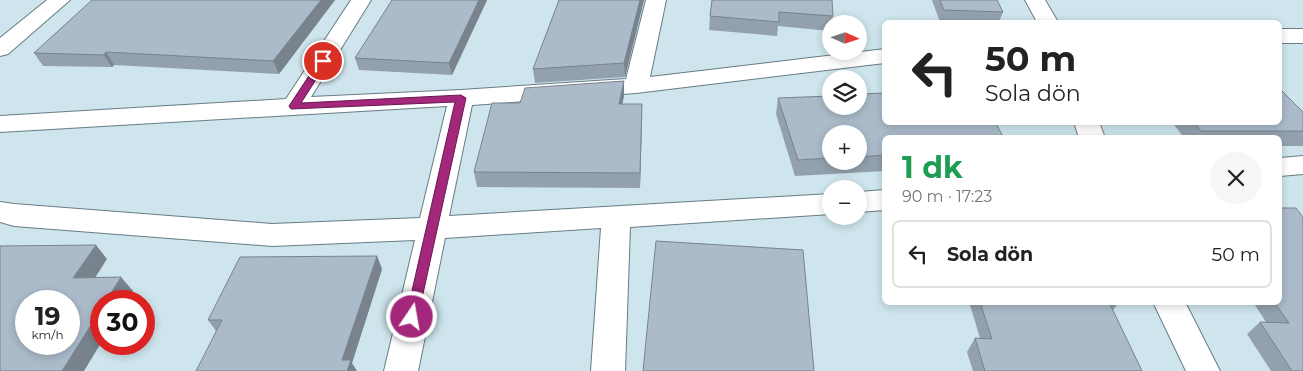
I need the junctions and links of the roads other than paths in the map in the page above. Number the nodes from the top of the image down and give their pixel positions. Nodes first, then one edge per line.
1 (60, 0) edge
2 (362, 0) edge
3 (656, 0) edge
4 (1035, 0) edge
5 (1046, 20) edge
6 (1282, 36) edge
7 (1303, 36) edge
8 (0, 49) edge
9 (882, 56) edge
10 (636, 86) junction
11 (461, 98) junction
12 (294, 106) junction
13 (0, 124) edge
14 (1303, 165) edge
15 (1282, 167) edge
16 (882, 200) edge
17 (867, 201) edge
18 (822, 205) edge
19 (0, 212) edge
20 (616, 216) junction
21 (432, 228) junction
22 (1170, 305) edge
23 (401, 371) edge
24 (608, 371) edge
25 (1203, 371) edge

1 - 8 street
2 - 12 street
3 - 10 street
4 - 5 street
6 - 7 street
9 - 10 street
10 - 11 street
11 - 12 street
11 - 21 street
12 - 13 street
14 - 15 street
16 - 17 street
18 - 20 street
19 - 21 street
20 - 21 street
20 - 24 street
21 - 23 street
22 - 25 street

